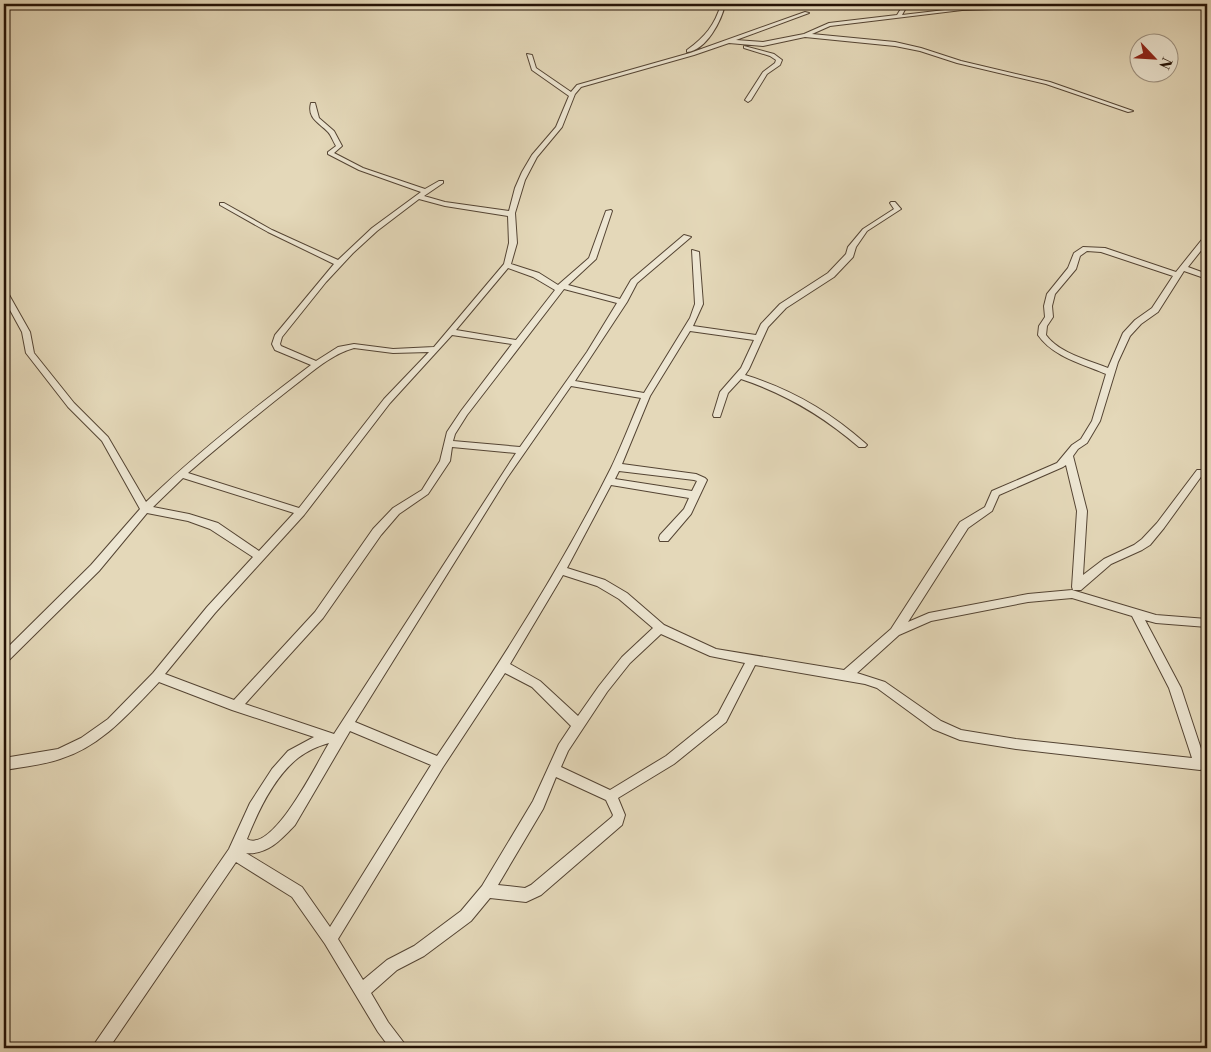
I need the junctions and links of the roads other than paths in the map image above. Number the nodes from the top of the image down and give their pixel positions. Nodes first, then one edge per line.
1 (723, 4) edge
2 (906, 4) edge
3 (994, 8) dead end
4 (807, 13) dead end
5 (898, 17) junction
6 (805, 35) junction
7 (726, 41) junction
8 (736, 43) junction
9 (529, 55) dead end
10 (682, 55) junction
11 (571, 96) junction
12 (748, 100) dead end
13 (312, 104) dead end
14 (1130, 111) dead end
15 (441, 182) dead end
16 (426, 192) junction
17 (418, 197) junction
18 (893, 203) dead end
19 (222, 204) dead end
20 (609, 211) dead end
21 (512, 214) junction
22 (687, 237) dead end
23 (1207, 239) edge
24 (695, 252) dead end
25 (339, 263) junction
26 (507, 265) junction
27 (1184, 268) junction
28 (1177, 275) junction
29 (1207, 276) edge
30 (561, 288) junction
31 (4, 293) edge
32 (623, 302) junction
33 (690, 328) junction
34 (451, 332) junction
35 (759, 338) junction
36 (519, 343) junction
37 (436, 349) junction
38 (317, 364) junction
39 (1110, 372) junction
40 (740, 376) junction
41 (568, 383) junction
42 (646, 396) junction
43 (718, 415) dead end
44 (448, 444) junction
45 (862, 445) dead end
46 (521, 450) junction
47 (1068, 456) junction
48 (616, 467) junction
49 (1200, 472) dead end
50 (181, 474) junction
51 (608, 481) junction
52 (695, 495) junction
53 (145, 509) junction
54 (301, 512) junction
55 (664, 538) dead end
56 (260, 557) junction
57 (561, 570) junction
58 (1075, 590) junction
59 (1137, 615) junction
60 (1207, 623) edge
61 (660, 628) junction
62 (895, 632) junction
63 (4, 658) edge
64 (752, 660) junction
65 (504, 666) junction
66 (847, 675) junction
67 (157, 676) junction
68 (236, 706) junction
69 (347, 724) junction
70 (579, 726) junction
71 (332, 739) junction
72 (439, 763) junction
73 (4, 764) edge
74 (554, 770) junction
75 (611, 796) junction
76 (236, 847) junction
77 (488, 891) junction
78 (330, 939) junction
79 (362, 991) junction
80 (100, 1048) edge
81 (399, 1048) edge

1 - 10 street
2 - 5 street
3 - 5 street
4 - 7 street
5 - 6 street
6 - 8 street
6 - 14 street
7 - 8 street
7 - 10 street
8 - 12 street
9 - 11 street
10 - 11 street
11 - 21 street
13 - 16 street
15 - 16 street
16 - 17 street
17 - 21 street
17 - 25 street
18 - 35 street
19 - 25 street
20 - 30 street
21 - 26 street
22 - 32 street
23 - 27 street
24 - 33 street
25 - 38 street
26 - 30 street
26 - 34 street
27 - 28 street
27 - 29 street
28 - 39 street
28 - 39 street
30 - 32 street
30 - 36 street
31 - 53 street
32 - 41 street
33 - 35 street
33 - 42 street
34 - 36 street
34 - 37 street
35 - 40 street
36 - 44 street
37 - 38 street
37 - 54 street
38 - 50 street
39 - 47 street
40 - 43 street
40 - 45 street
41 - 42 street
41 - 46 street
42 - 48 street
44 - 46 street
44 - 68 street
46 - 69 street
47 - 58 street
47 - 62 street
48 - 51 street
48 - 52 street
49 - 58 street
50 - 53 street
50 - 54 street
51 - 52 street
51 - 57 street
52 - 55 street
53 - 56 street
53 - 63 street
54 - 56 street
56 - 67 street
57 - 61 street
57 - 65 street
58 - 59 street
58 - 62 street
59 - 60 street
59 - 66 street
61 - 64 street
61 - 70 street
62 - 66 street
64 - 66 street
64 - 75 street
65 - 70 street
65 - 72 street
67 - 68 street
67 - 73 street
68 - 71 street
69 - 71 street
69 - 72 street
70 - 74 street
71 - 76 street
71 - 76 street
72 - 78 street
74 - 75 street
74 - 77 street
75 - 77 street
76 - 78 street
76 - 80 street
77 - 79 street
78 - 79 street
79 - 81 street

